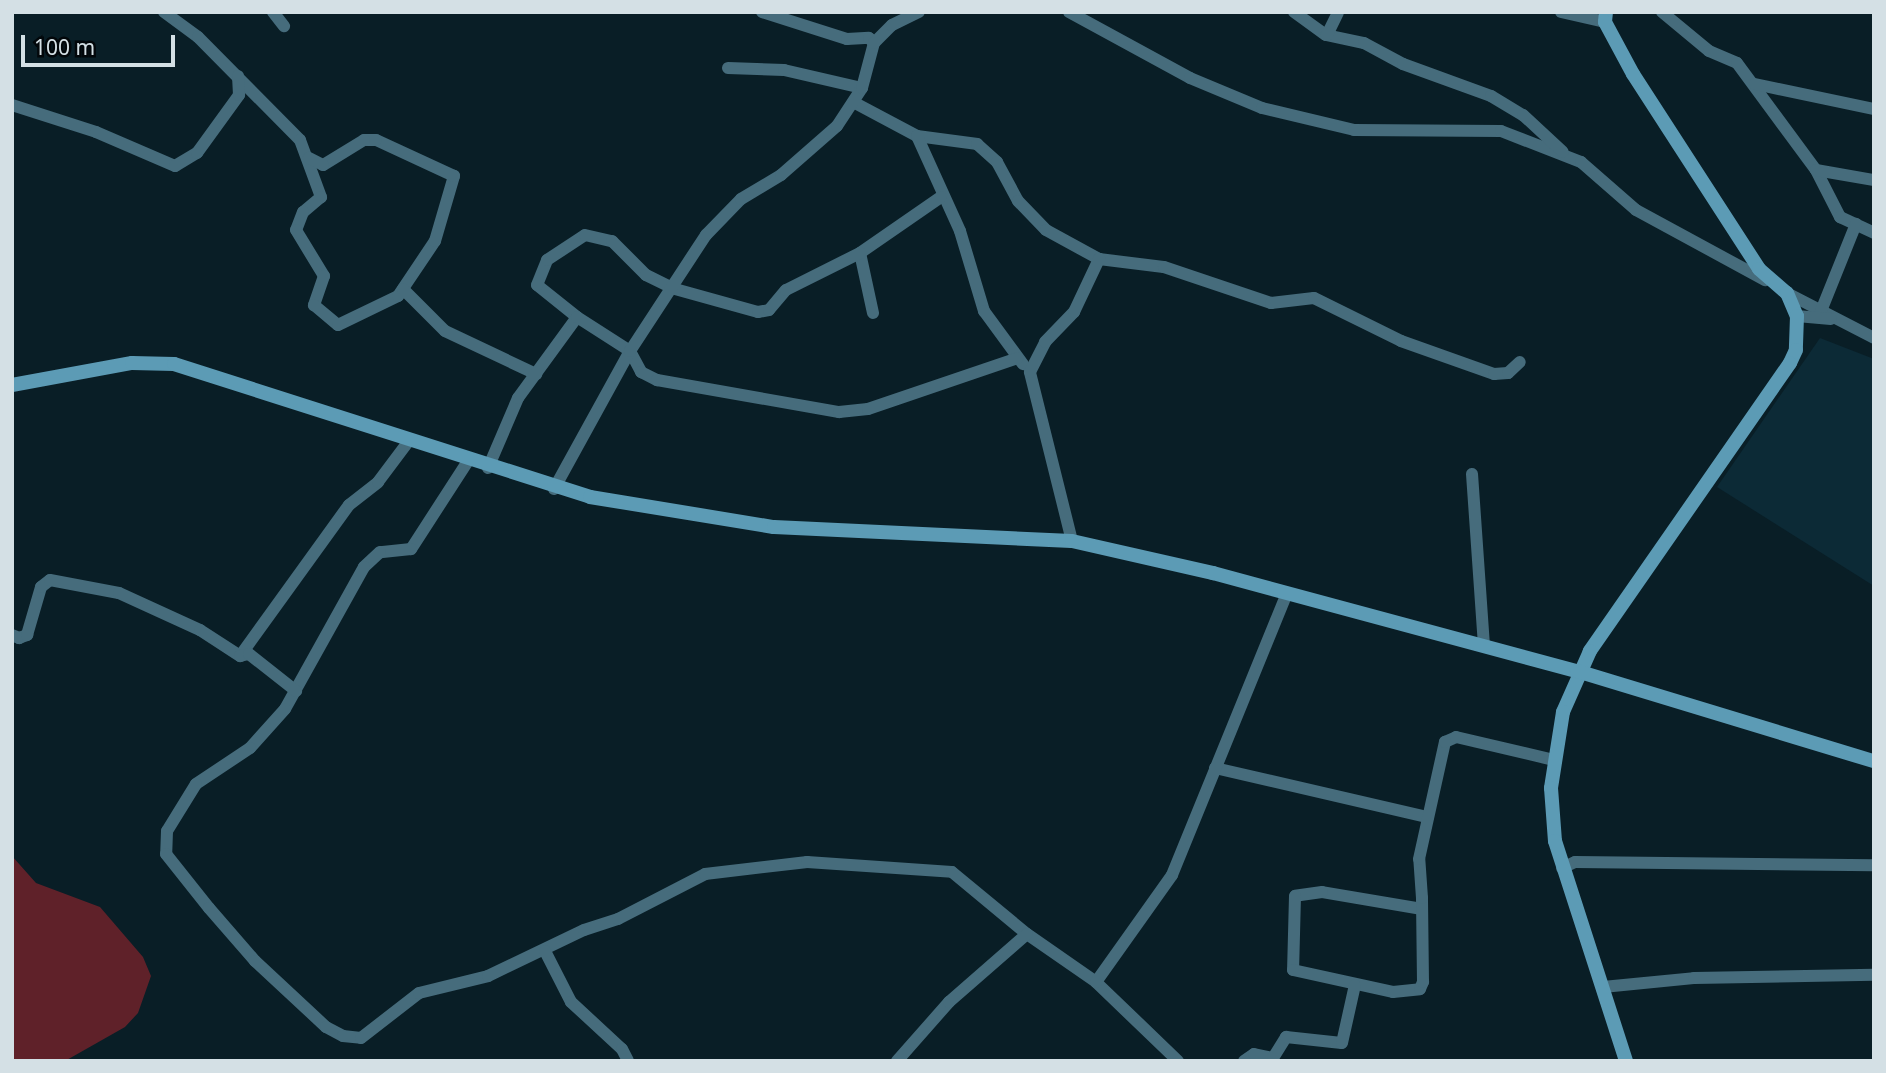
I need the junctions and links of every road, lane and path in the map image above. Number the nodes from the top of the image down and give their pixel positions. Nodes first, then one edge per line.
1 (164, 12) edge
2 (273, 12) edge
3 (762, 12) edge
4 (919, 12) edge
5 (1069, 12) edge
6 (1294, 12) edge
7 (1338, 12) edge
8 (1560, 12) edge
9 (1662, 12) edge
10 (1587, 15) edge
11 (1606, 17) edge
12 (284, 26) dead end
13 (1327, 35) junction
14 (874, 43) junction
15 (728, 68) dead end
16 (238, 76) junction
17 (1755, 85) junction
18 (862, 88) junction
19 (855, 103) junction
20 (12, 104) edge
21 (1874, 109) edge
22 (917, 136) junction
23 (309, 158) junction
24 (1581, 162) junction
25 (1816, 170) junction
26 (1874, 180) edge
27 (941, 197) junction
28 (1856, 224) junction
29 (1874, 233) edge
30 (860, 253) junction
31 (1099, 259) junction
32 (403, 289) junction
33 (675, 289) junction
34 (1787, 293) junction
35 (1821, 311) junction
36 (873, 313) dead end
37 (1797, 316) junction
38 (577, 317) junction
39 (1832, 319) junction
40 (1874, 338) edge
41 (629, 351) junction
42 (1018, 358) junction
43 (1520, 362) dead end
44 (1030, 372) junction
45 (536, 374) junction
46 (12, 386) edge
47 (408, 442) junction
48 (468, 461) junction
49 (488, 468) junction
50 (1472, 474) dead end
51 (554, 489) junction
52 (1072, 541) junction
53 (1286, 596) junction
54 (12, 635) edge
55 (1484, 646) junction
56 (240, 656) junction
57 (1577, 671) junction
58 (296, 691) junction
59 (1554, 760) junction
60 (1874, 761) edge
61 (1215, 768) junction
62 (1427, 817) junction
63 (1874, 865) edge
64 (1562, 868) junction
65 (1422, 909) junction
66 (1027, 934) junction
67 (545, 951) junction
68 (1874, 975) edge
69 (1096, 982) junction
70 (1355, 985) junction
71 (1603, 987) junction
72 (628, 1061) edge
73 (897, 1061) edge
74 (1178, 1061) edge
75 (1244, 1061) edge
76 (1626, 1061) edge

1 - 16 street
2 - 12 street
3 - 14 street
4 - 14 street
5 - 24 street
6 - 13 street
7 - 13 street
8 - 10 street
9 - 17 street
10 - 11 street
11 - 34 street
13 - 24 street
14 - 18 street
15 - 18 street
16 - 20 street
16 - 23 street
17 - 21 street
17 - 25 street
18 - 19 street
19 - 22 street
19 - 33 street
22 - 27 street
22 - 31 street
23 - 32 street
23 - 32 street
24 - 34 street
25 - 26 street
25 - 28 street
27 - 30 street
27 - 42 street
28 - 29 street
28 - 35 street
30 - 33 street
30 - 36 street
31 - 43 street
31 - 44 street
32 - 45 street
33 - 38 street
33 - 41 street
34 - 35 street
34 - 37 street
35 - 39 street
37 - 39 street
37 - 57 street
38 - 41 street
38 - 45 street
39 - 40 street
41 - 42 street
41 - 51 street
42 - 44 street
44 - 52 street
45 - 49 street
46 - 47 street
47 - 48 street
47 - 56 street
48 - 49 street
48 - 58 street
49 - 51 street
50 - 55 street
51 - 52 street
52 - 53 street
53 - 55 street
53 - 61 street
54 - 56 street
55 - 57 street
56 - 58 street
57 - 59 street
57 - 60 street
58 - 67 street
59 - 62 street
59 - 64 street
61 - 62 street
61 - 69 street
62 - 65 street
63 - 64 street
64 - 71 street
65 - 70 street
65 - 70 street
66 - 67 street
66 - 69 street
66 - 73 street
67 - 72 street
68 - 71 street
69 - 74 street
70 - 75 street
71 - 76 street

